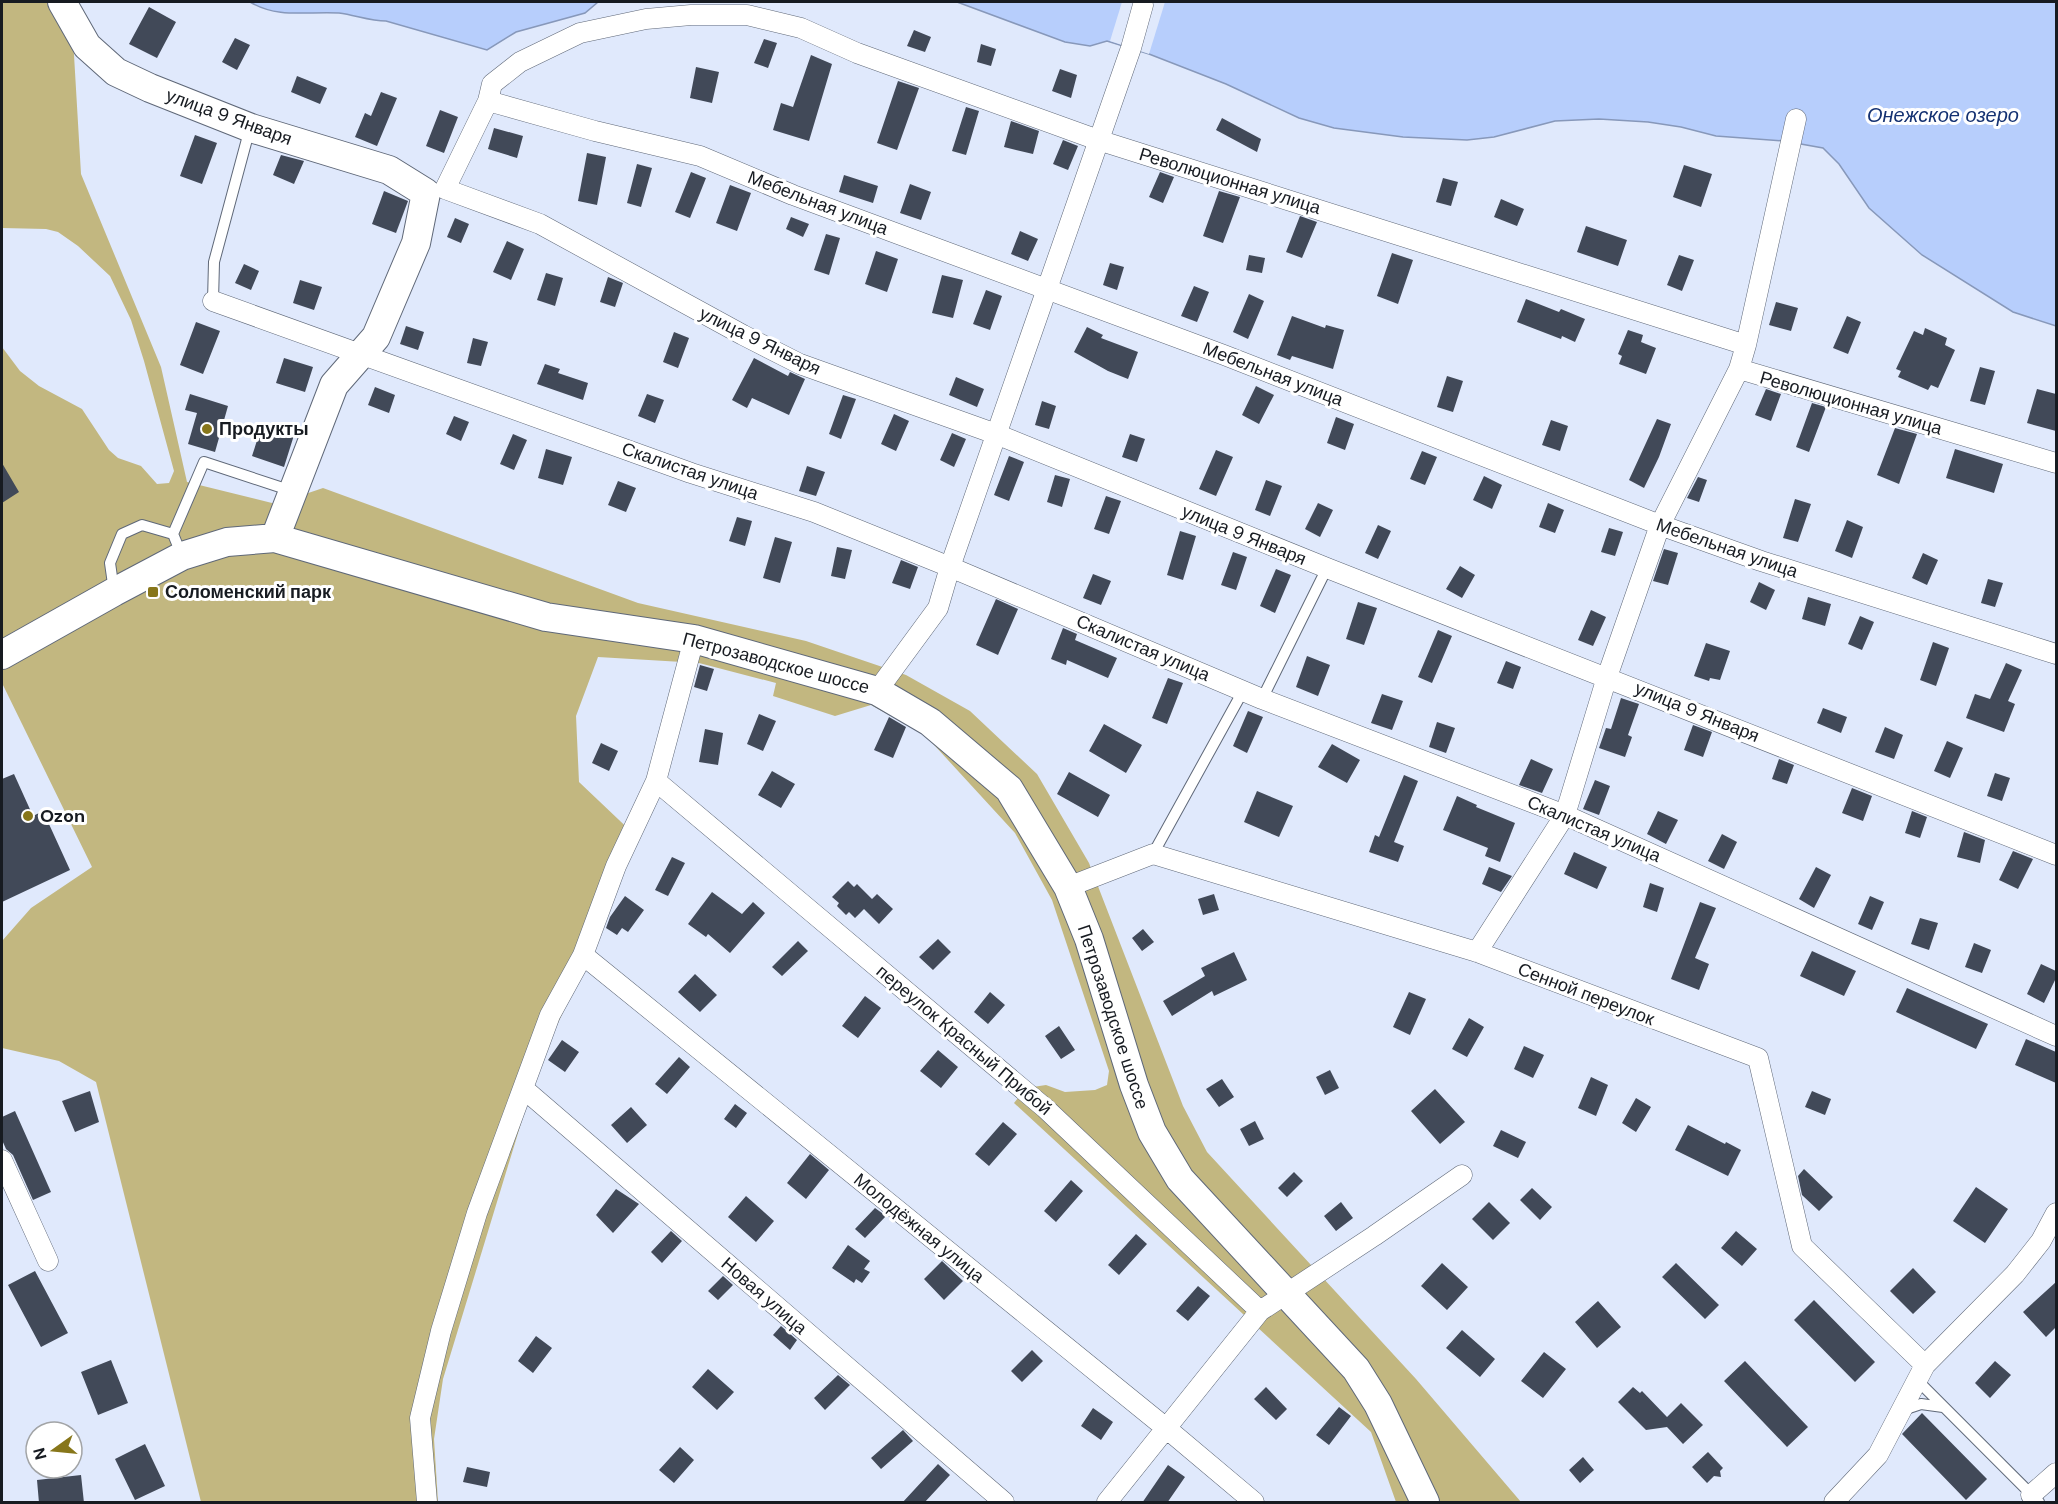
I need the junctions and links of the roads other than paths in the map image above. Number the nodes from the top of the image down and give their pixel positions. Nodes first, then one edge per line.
1 (62, 2) edge
2 (1143, 5) dead end
3 (488, 101) junction
4 (1796, 119) dead end
5 (251, 128) junction
6 (1098, 140) junction
7 (435, 191) junction
8 (1046, 288) junction
9 (213, 301) joint
10 (1746, 345) junction
11 (362, 353) junction
12 (1739, 369) junction
13 (996, 434) junction
14 (2056, 463) edge
15 (292, 491) junction
16 (1660, 525) junction
17 (275, 538) junction
18 (178, 545) junction
19 (950, 567) junction
20 (1327, 568) junction
21 (114, 592) junction
22 (694, 639) junction
23 (2056, 654) edge
24 (2, 655) edge
25 (1607, 677) junction
26 (878, 691) junction
27 (1243, 691) junction
28 (1262, 699) junction
29 (656, 781) junction
30 (1565, 815) junction
31 (1153, 854) junction
32 (2056, 855) edge
33 (1068, 887) junction
34 (1477, 952) junction
35 (583, 955) junction
36 (2056, 1036) edge
37 (524, 1089) junction
38 (2, 1160) edge
39 (1462, 1175) dead end
40 (2056, 1214) edge
41 (48, 1261) dead end
42 (1287, 1292) junction
43 (1260, 1311) junction
44 (1920, 1372) junction
45 (1943, 1407) junction
46 (1900, 1412) junction
47 (1166, 1428) junction
48 (2056, 1473) edge
49 (2035, 1499) edge
50 (427, 1503) edge
51 (1005, 1503) edge
52 (1107, 1503) edge
53 (1254, 1503) edge
54 (1425, 1503) edge
55 (1834, 1503) edge

1 - 5 main road, улица 9 Января
2 - 6 street
3 - 6 street, Революционная улица
3 - 7 street, Революционная улица
3 - 8 street, Мебельная улица
4 - 10 street
5 - 7 main road, улица 9 Января
5 - 9 lane
6 - 8 street
6 - 10 street, Революционная улица
7 - 11 main road
7 - 13 street, улица 9 Января
8 - 13 street
8 - 16 street, Мебельная улица
9 - 11 street, Скалистая улица
10 - 12 street, Революционная улица
11 - 15 main road
11 - 19 street, Скалистая улица
12 - 14 street, Революционная улица
12 - 16 street
13 - 19 street
13 - 20 street, улица 9 Января
15 - 17 main road
15 - 18 lane
16 - 23 street, Мебельная улица
16 - 25 street
17 - 18 main road, Петрозаводское шоссе
17 - 22 main road, Петрозаводское шоссе
18 - 21 main road, Петрозаводское шоссе
18 - 21 lane
19 - 26 street
19 - 27 street, Скалистая улица
20 - 25 street, улица 9 Января
20 - 28 lane
21 - 24 main road, Петрозаводское шоссе
22 - 26 main road, Петрозаводское шоссе
22 - 29 street
25 - 30 street
25 - 32 street, улица 9 Января
26 - 33 main road, Петрозаводское шоссе
27 - 28 street, Скалистая улица
27 - 31 lane
28 - 30 street, Скалистая улица
29 - 35 street
29 - 43 street, переулок Красный Прибой
30 - 34 street
30 - 36 street, Скалистая улица
31 - 33 street
31 - 34 street, Сенной переулок
33 - 42 main road, Петрозаводское шоссе
34 - 44 street, Сенной переулок
35 - 37 street
35 - 47 street, Молодёжная улица
37 - 50 street
37 - 51 street, Новая улица
38 - 41 street
39 - 42 street
40 - 44 street
42 - 43 street
42 - 54 main road, Петрозаводское шоссе
43 - 47 street
44 - 45 lane
44 - 46 street
45 - 46 lane
45 - 49 lane
46 - 55 street
47 - 52 street
47 - 53 street, Молодёжная улица
48 - 49 street

